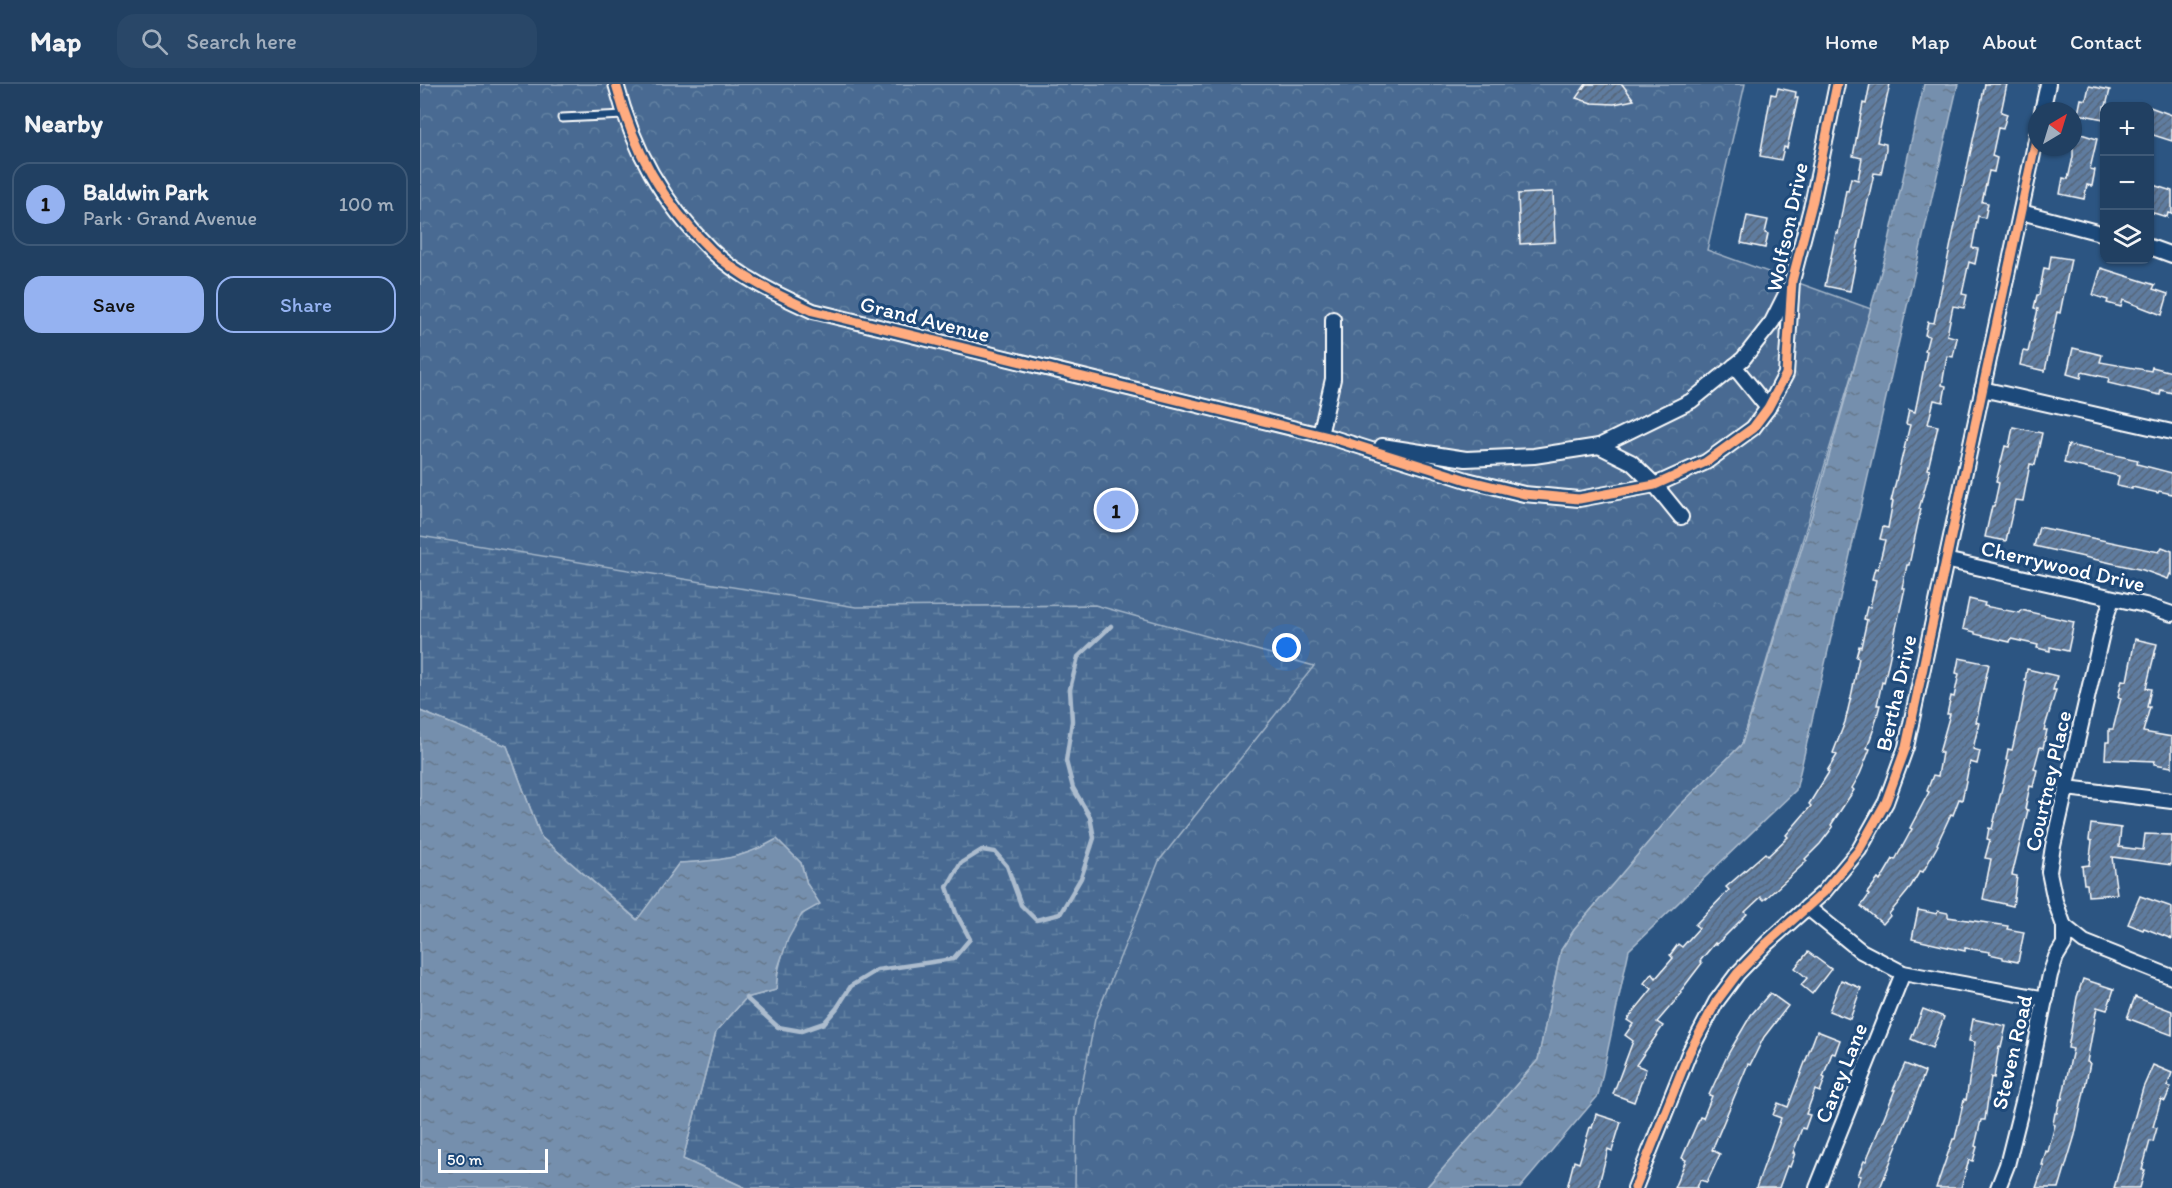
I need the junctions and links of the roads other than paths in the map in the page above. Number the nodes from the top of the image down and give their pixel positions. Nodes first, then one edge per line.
1 (616, 84) edge
2 (1837, 84) edge
3 (2048, 84) edge
4 (2044, 102) edge
5 (624, 115) junction
6 (562, 118) dead end
7 (2033, 156) edge
8 (2021, 212) junction
9 (2100, 233) edge
10 (2154, 249) edge
11 (2172, 255) edge
12 (1792, 281) junction
13 (1334, 319) dead end
14 (1734, 366) junction
15 (1982, 389) junction
16 (1768, 408) junction
17 (2172, 432) edge
18 (1326, 437) junction
19 (1599, 446) junction
20 (1654, 485) junction
21 (1681, 517) dead end
22 (1945, 560) junction
23 (2112, 598) junction
24 (2172, 614) edge
25 (2067, 788) junction
26 (2172, 801) edge
27 (1807, 907) junction
28 (2064, 926) junction
29 (1903, 973) junction
30 (2172, 976) edge
31 (2046, 999) junction
32 (1635, 1188) edge
33 (1817, 1188) edge
34 (1998, 1188) edge

1 - 5 street, Grand Avenue
2 - 12 street, Wolfson Drive
3 - 4 street
5 - 6 lane
5 - 18 street, Grand Avenue
7 - 8 street, Bertha Drive
8 - 9 street
8 - 15 street, Bertha Drive
10 - 11 street
12 - 14 street, Wolfson Drive
12 - 16 street, Wolfson Drive
13 - 18 street
14 - 16 street
14 - 19 street, Wolfson Drive
15 - 17 street
15 - 22 street, Bertha Drive
16 - 20 street, Wolfson Drive
18 - 19 street, Wolfson Drive
18 - 20 street, Wolfson Drive
19 - 20 street
20 - 21 street
22 - 23 street, Cherrywood Drive
22 - 27 street, Bertha Drive
23 - 24 street, Cherrywood Drive
23 - 25 street, Courtney Place
25 - 26 street
25 - 28 street, Courtney Place
27 - 29 street
27 - 32 street, Bertha Drive
28 - 30 street
28 - 31 street, Steven Road
29 - 31 street
29 - 33 street, Carey Lane
31 - 34 street, Steven Road

